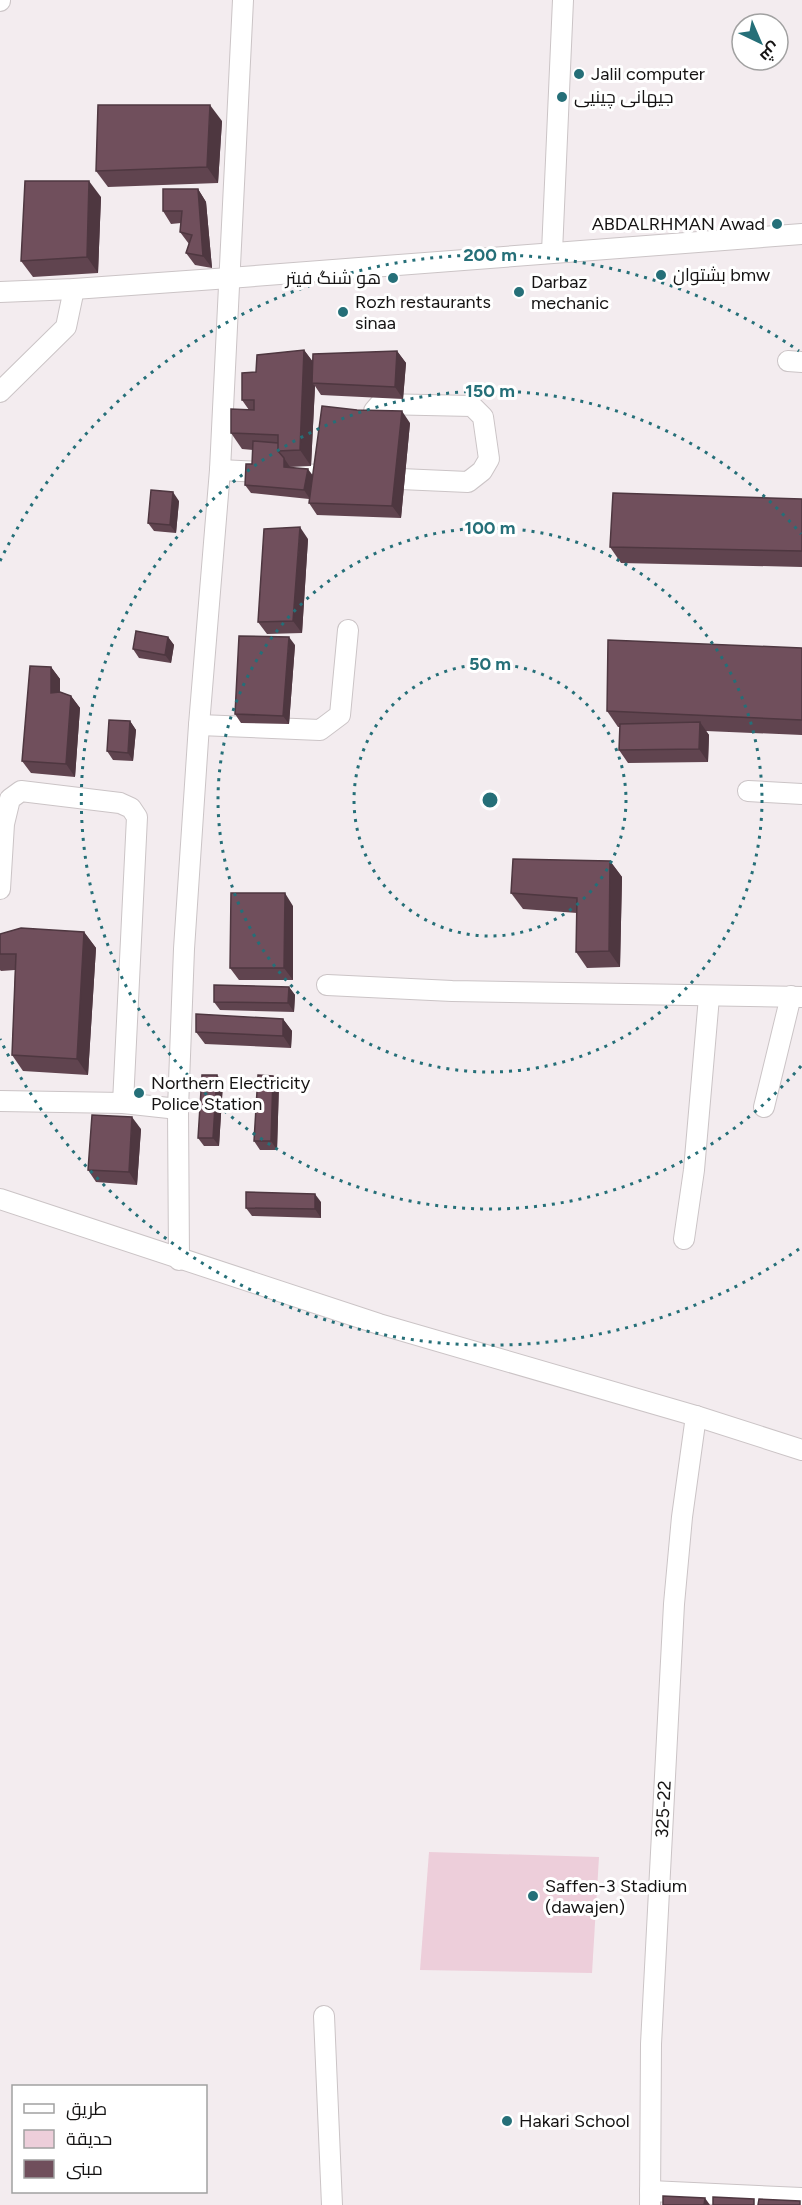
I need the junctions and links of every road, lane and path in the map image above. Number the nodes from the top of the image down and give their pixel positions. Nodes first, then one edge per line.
1 (243, 0) edge
2 (562, 0) edge
3 (802, 234) edge
4 (552, 252) junction
5 (229, 278) junction
6 (74, 289) junction
7 (0, 292) edge
8 (0, 392) edge
9 (220, 470) junction
10 (372, 478) junction
11 (348, 630) dead end
12 (199, 725) junction
13 (748, 791) dead end
14 (802, 794) edge
15 (0, 889) edge
16 (327, 985) dead end
17 (709, 996) junction
18 (797, 996) edge
19 (0, 1101) edge
20 (123, 1103) junction
21 (764, 1107) dead end
22 (178, 1109) junction
23 (0, 1199) edge
24 (684, 1239) dead end
25 (179, 1260) junction
26 (696, 1416) junction
27 (802, 1450) edge
28 (324, 2016) dead end
29 (650, 2198) edge
30 (802, 2198) edge
31 (332, 2205) edge

1 - 5 street
2 - 4 street
3 - 4 street
4 - 5 street
5 - 6 street
5 - 9 street
6 - 7 street
6 - 8 street
9 - 10 street
9 - 12 street
10 - 10 street
11 - 12 street
12 - 22 street
13 - 14 street
15 - 20 street
16 - 17 street
17 - 18 street
17 - 24 street
18 - 21 street
19 - 20 street
20 - 22 street
22 - 25 street
23 - 25 street
25 - 26 street
26 - 27 street
26 - 29 street, 325-22
28 - 31 street
29 - 30 street

